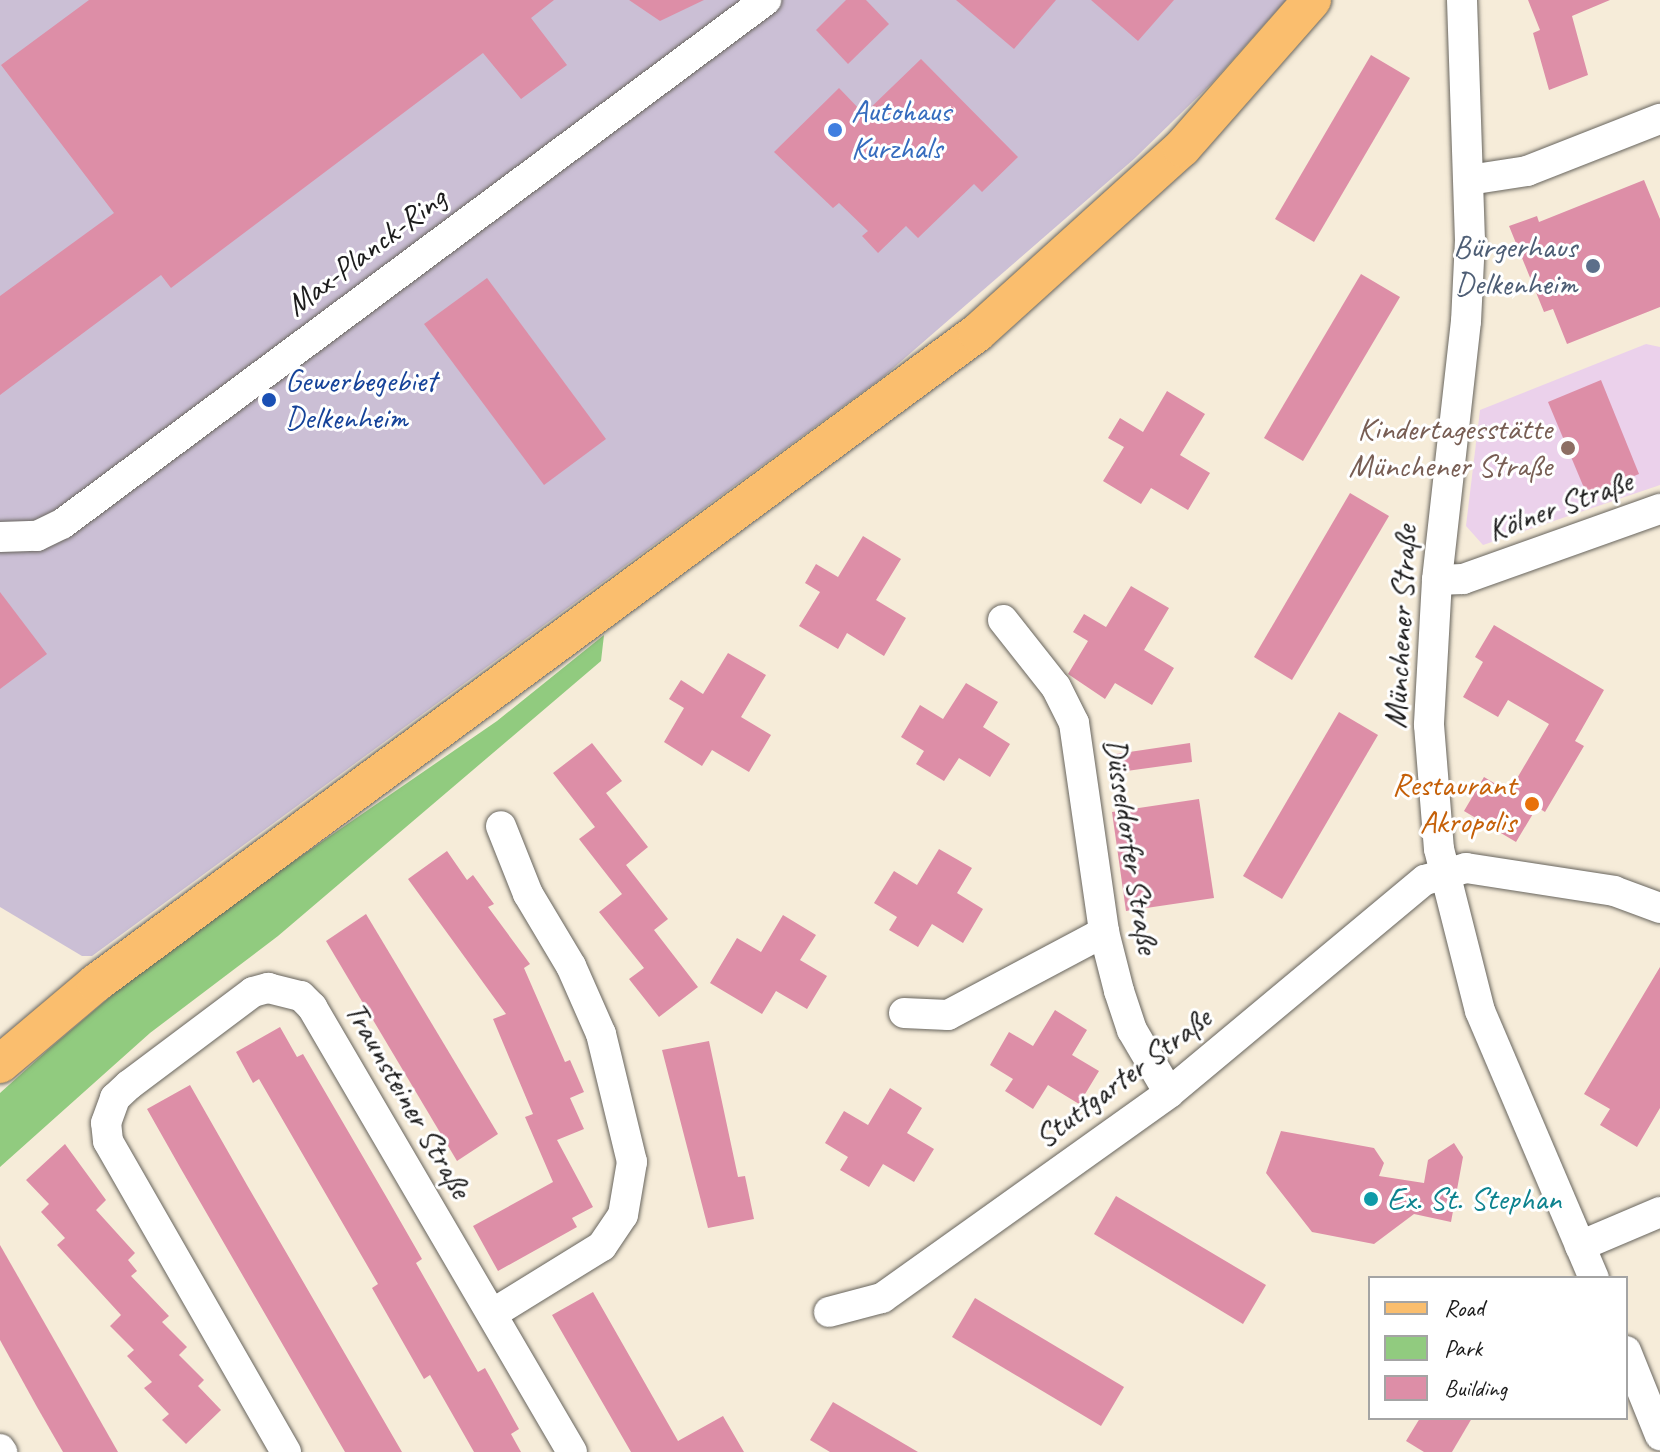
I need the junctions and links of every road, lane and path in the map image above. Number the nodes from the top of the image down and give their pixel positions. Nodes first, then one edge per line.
1 (766, 0) edge
2 (1312, 0) edge
3 (1462, 0) edge
4 (1660, 119) edge
5 (1469, 180) junction
6 (1660, 509) edge
7 (0, 537) edge
8 (1437, 580) junction
9 (1003, 620) dead end
10 (501, 826) dead end
11 (1443, 871) junction
12 (1660, 908) edge
13 (1104, 932) junction
14 (904, 1013) dead end
15 (0, 1064) edge
16 (1169, 1093) junction
17 (1660, 1212) edge
18 (1580, 1246) junction
19 (1593, 1276) edge
20 (829, 1312) dead end
21 (492, 1314) junction
22 (1628, 1356) edge
23 (1660, 1435) edge
24 (286, 1452) edge
25 (572, 1452) edge

1 - 7 street, Max-Planck-Ring
2 - 15 main road
3 - 5 street, Münchener Straße
4 - 5 street
5 - 8 street, Münchener Straße
6 - 8 street, Kölner Straße
8 - 11 street, Münchener Straße
9 - 13 street, Düsseldorfer Straße
10 - 21 street
11 - 12 street
11 - 16 street, Stuttgarter Straße
11 - 18 street, Münchener Straße
13 - 14 street
13 - 16 street, Düsseldorfer Straße
16 - 20 street, Stuttgarter Straße
17 - 18 street
18 - 19 street, Münchener Straße
21 - 24 street, Traunsteiner Straße
21 - 25 street, Traunsteiner Straße
22 - 23 street

